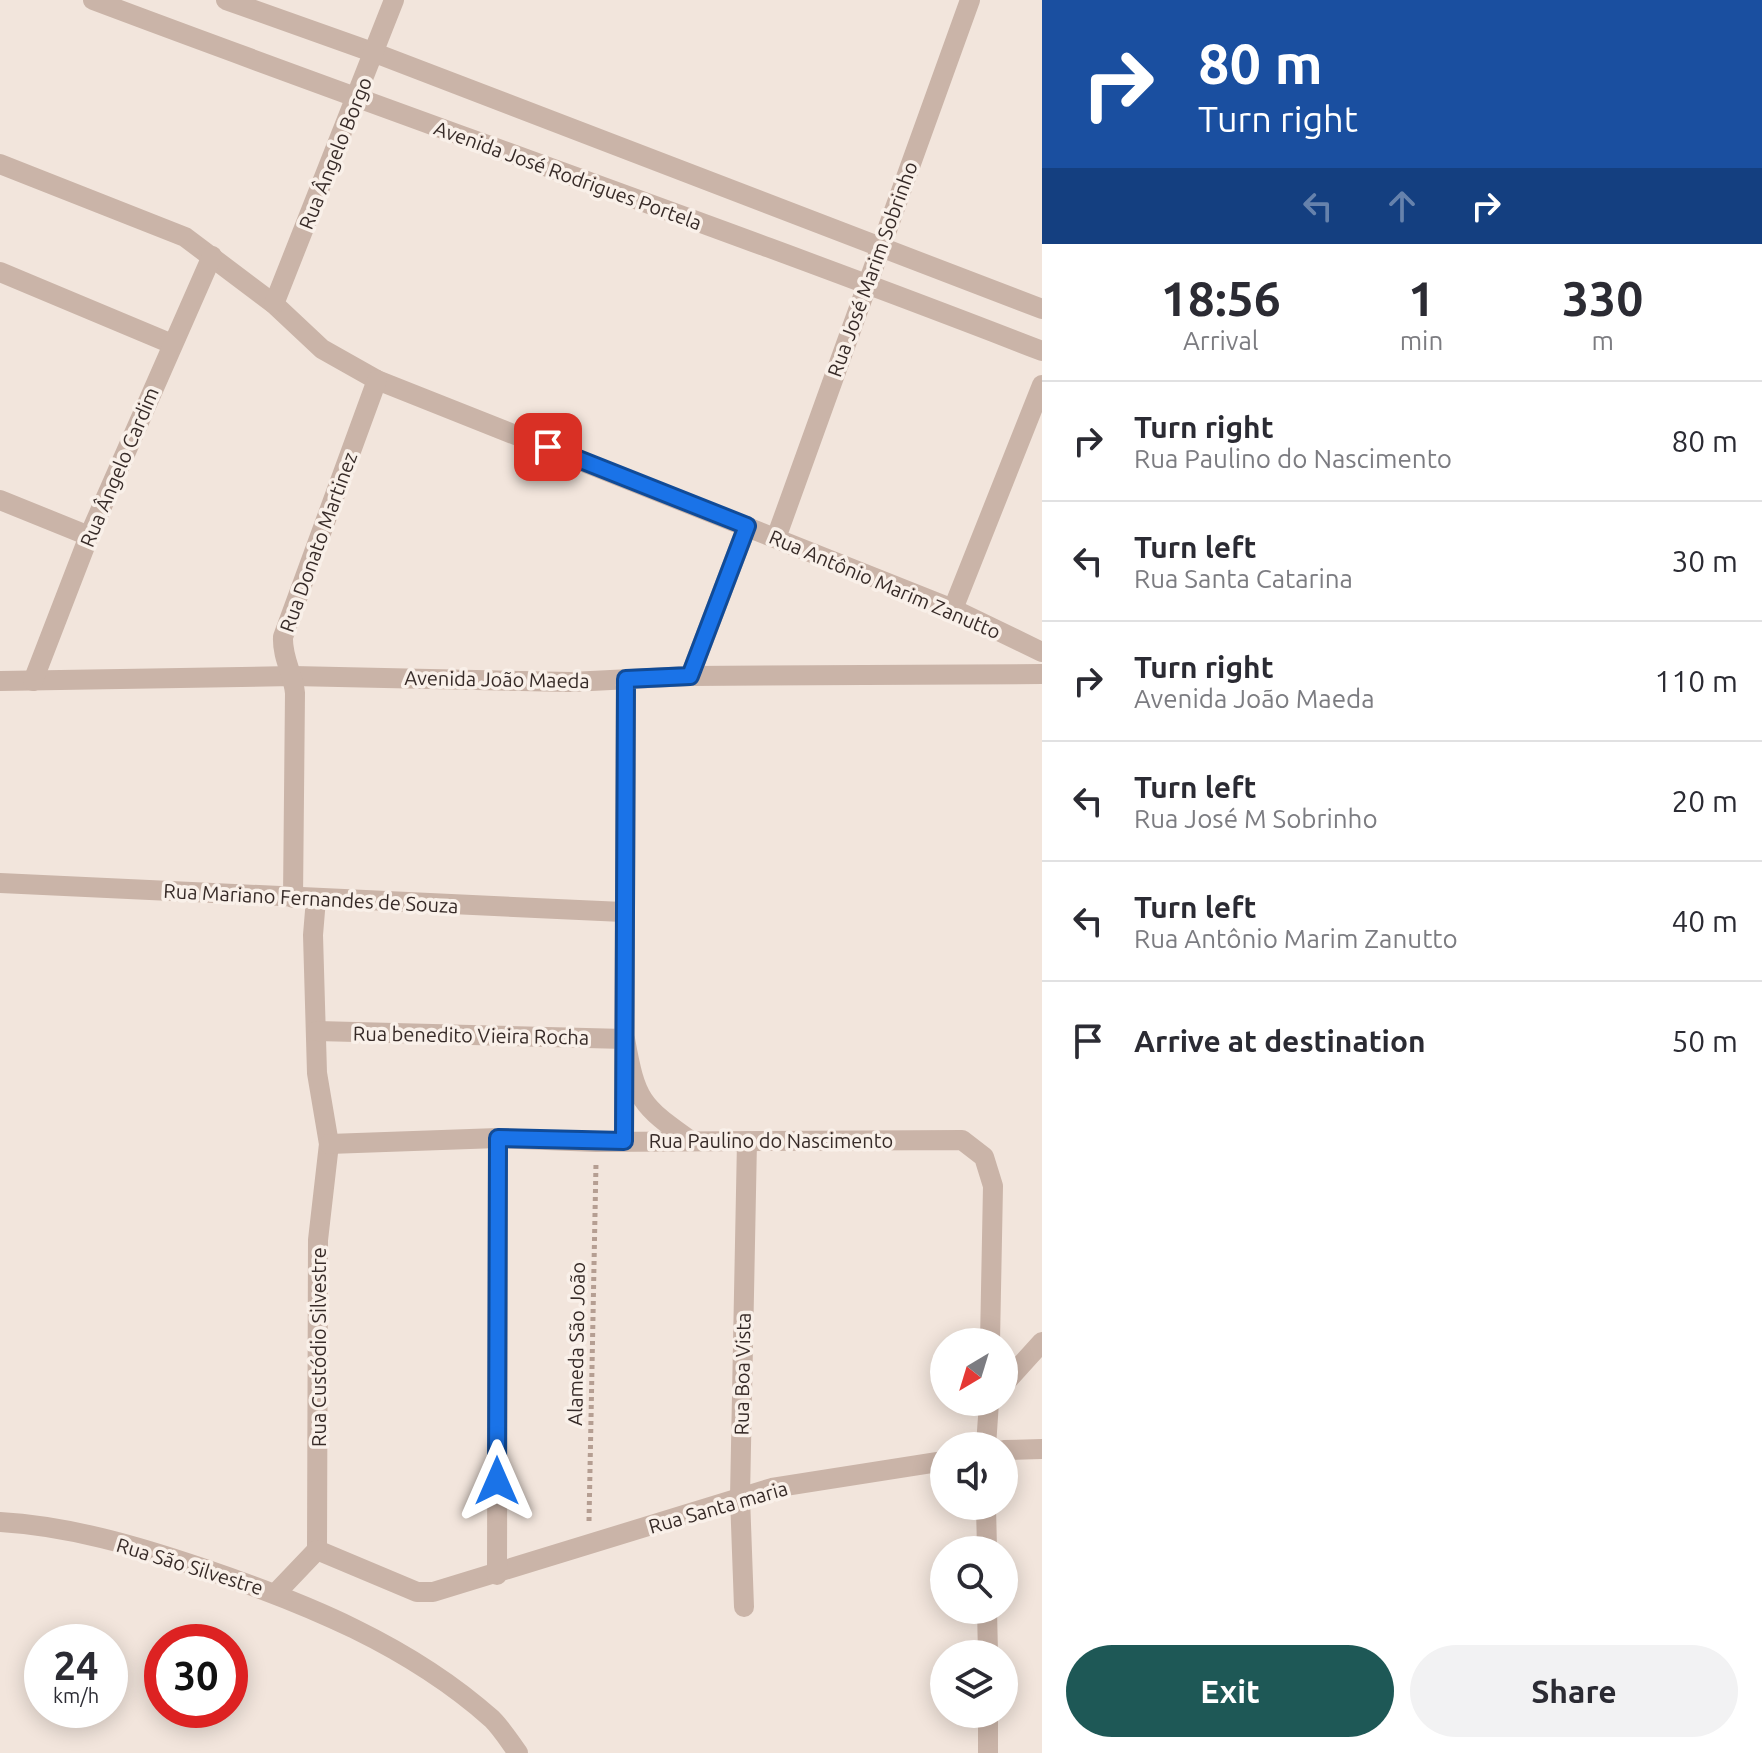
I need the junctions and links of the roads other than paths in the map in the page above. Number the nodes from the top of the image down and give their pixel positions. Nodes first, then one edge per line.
1 (93, 0) edge
2 (226, 0) edge
3 (394, 0) edge
4 (970, 0) edge
5 (375, 53) junction
6 (357, 100) junction
7 (0, 164) edge
8 (880, 248) junction
9 (212, 256) junction
10 (0, 272) edge
11 (866, 283) junction
12 (274, 304) junction
13 (1042, 309) edge
14 (172, 344) junction
15 (1042, 351) edge
16 (377, 380) junction
17 (1042, 385) edge
18 (0, 500) edge
19 (747, 526) junction
20 (89, 536) junction
21 (776, 538) junction
22 (953, 609) junction
23 (1042, 652) edge
24 (1042, 674) edge
25 (293, 676) junction
26 (690, 676) junction
27 (626, 679) junction
28 (0, 681) edge
29 (33, 681) junction
30 (0, 883) edge
31 (293, 898) junction
32 (316, 899) junction
33 (623, 912) junction
34 (317, 1031) junction
35 (625, 1039) junction
36 (498, 1138) junction
37 (624, 1141) junction
38 (691, 1141) junction
39 (747, 1141) junction
40 (329, 1144) junction
41 (990, 1328) edge
42 (1042, 1342) edge
43 (1018, 1369) edge
44 (1042, 1449) edge
45 (1018, 1450) edge
46 (930, 1463) edge
47 (740, 1497) junction
48 (0, 1522) edge
49 (317, 1550) junction
50 (497, 1575) junction
51 (276, 1593) junction
52 (744, 1607) dead end
53 (988, 1728) edge
54 (518, 1753) edge
55 (988, 1753) edge

1 - 6 street, Avenida José Rodrigues Portela
2 - 5 street, Avenida José Rodrigues Portela
3 - 5 street, Rua Ângelo Borgo
4 - 8 street, Rua José Marim Sobrinho
5 - 6 street, Rua Ângelo Borgo
5 - 8 street, Avenida José Rodrigues Portela
6 - 11 street, Avenida José Rodrigues Portela
6 - 12 street, Rua Ângelo Borgo
7 - 9 street, Rua Antônio Marim Zanutto
8 - 11 street, Rua José Marim Sobrinho
8 - 13 street, Avenida José Rodrigues Portela
9 - 12 street, Rua Antônio Marim Zanutto
9 - 14 street, Rua Ângelo Cardim
10 - 14 street
11 - 15 street, Avenida José Rodrigues Portela
11 - 21 street, Rua José Marim Sobrinho
12 - 16 street, Rua Antônio Marim Zanutto
14 - 20 street, Rua Ângelo Cardim
16 - 19 street, Rua Antônio Marim Zanutto
16 - 25 street, Rua Donato Martinez
17 - 22 street
18 - 20 street
19 - 21 street, Rua Antônio Marim Zanutto
19 - 26 street
20 - 29 street, Rua Ângelo Cardim
21 - 22 street, Rua Antônio Marim Zanutto
22 - 23 street, Rua Antônio Marim Zanutto
24 - 26 street, Avenida João Maeda
25 - 27 street, Avenida João Maeda
25 - 29 street, Avenida João Maeda
25 - 31 street, Rua Donato Martinez
26 - 27 street, Avenida João Maeda
27 - 33 street
28 - 29 street, Avenida João Maeda
30 - 31 street, Rua Mariano Fernandes de Souza
31 - 32 street, Rua Mariano Fernandes de Souza
32 - 33 street, Rua Mariano Fernandes de Souza
32 - 34 street
33 - 35 street
34 - 35 street, Rua benedito Vieira Rocha
34 - 40 street
35 - 37 street
35 - 38 street
36 - 37 street, Rua Paulino do Nascimento
36 - 40 street, Rua Paulino do Nascimento
36 - 50 street
37 - 38 street, Rua Paulino do Nascimento
38 - 39 street, Rua Paulino do Nascimento
39 - 41 street, Rua Paulino do Nascimento
39 - 47 street, Rua Boa Vista
40 - 49 street, Rua Custódio Silvestre
42 - 43 street
44 - 45 street
46 - 47 street, Rua Santa maria
47 - 50 street, Rua Santa maria
47 - 52 street, Rua Boa Vista
48 - 51 street, Rua São Silvestre
49 - 50 street
49 - 51 street, Rua São Silvestre
51 - 54 street
53 - 55 street

